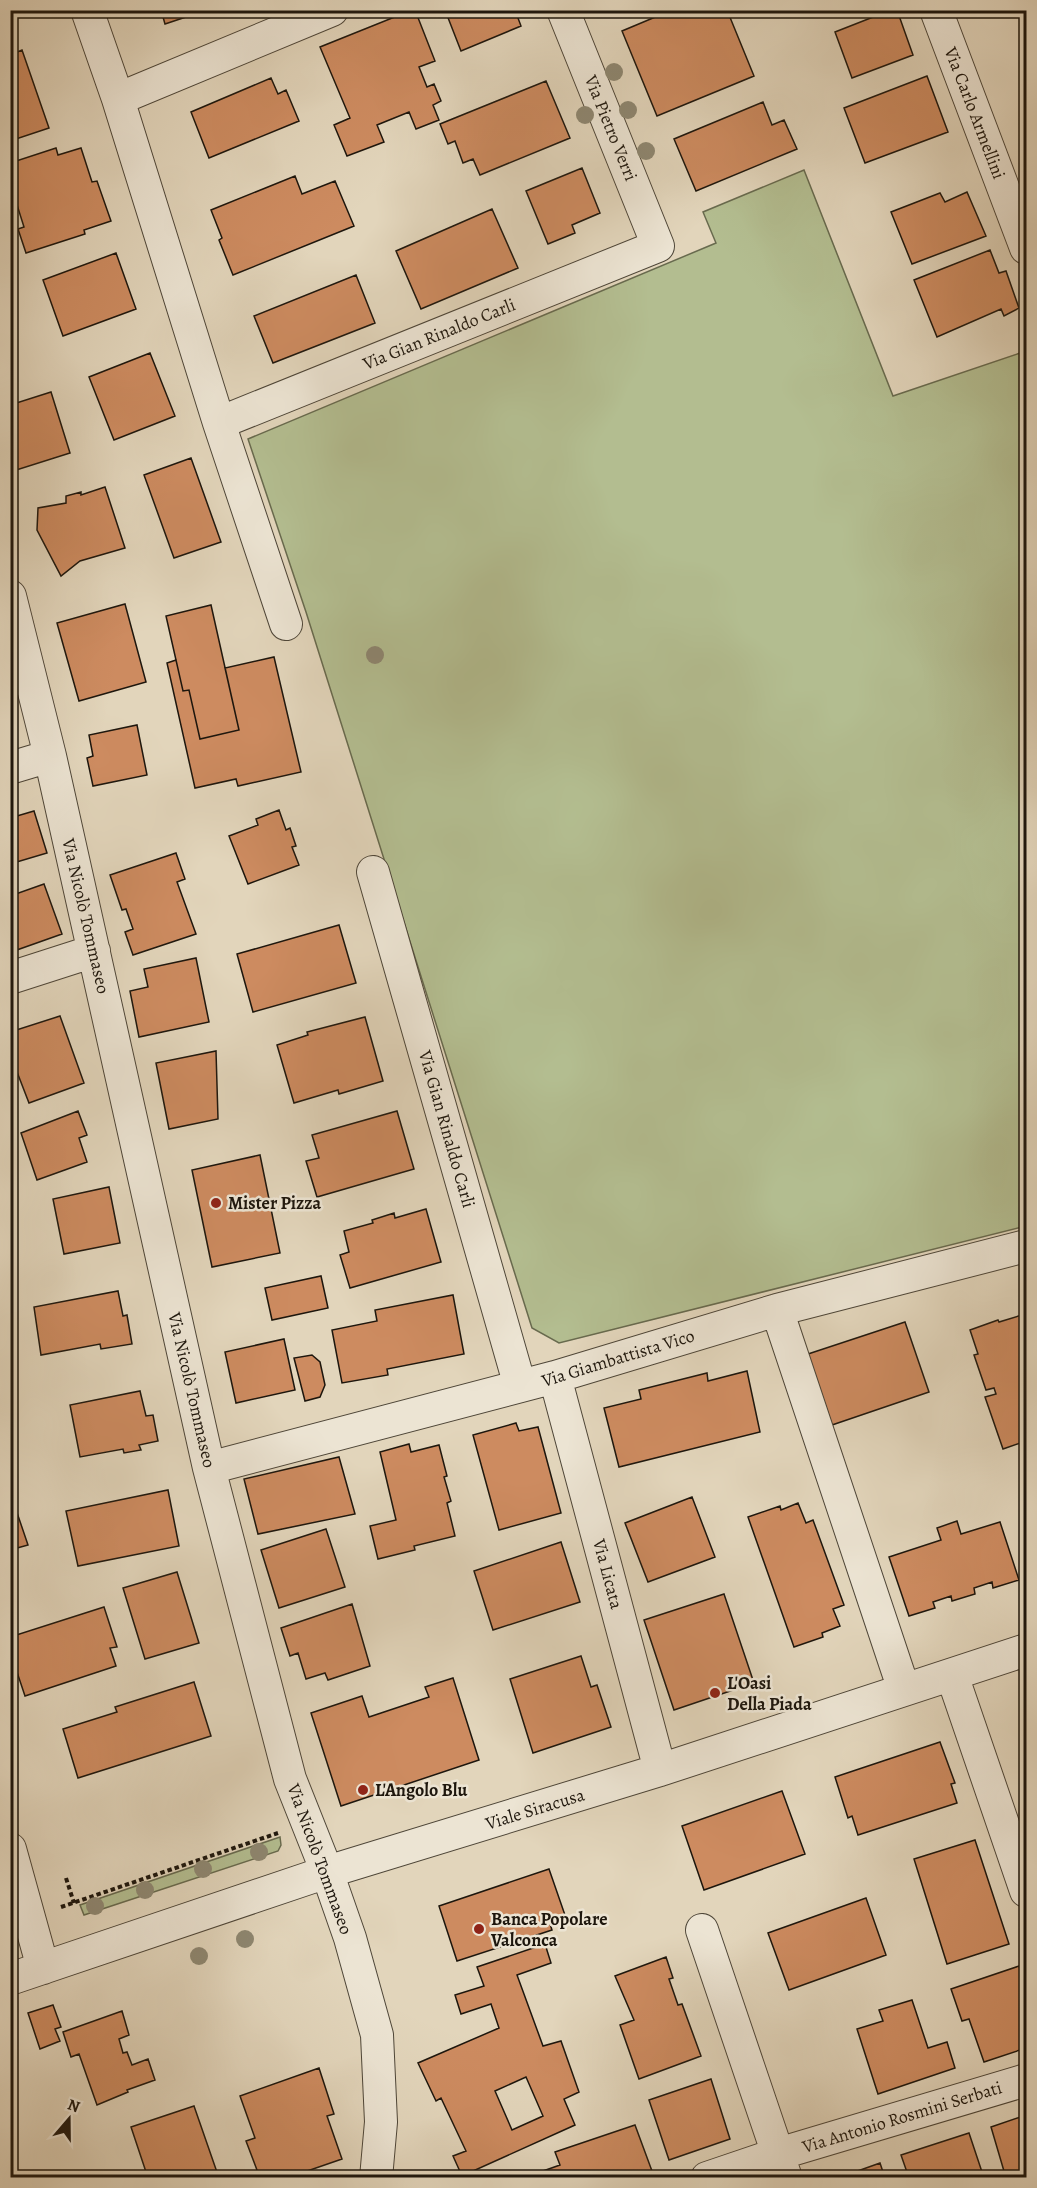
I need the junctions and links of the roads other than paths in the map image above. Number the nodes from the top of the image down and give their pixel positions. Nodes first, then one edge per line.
1 (87, 10) edge
2 (332, 10) edge
3 (563, 10) edge
4 (936, 10) edge
5 (118, 99) junction
6 (658, 246) joint
7 (1026, 248) edge
8 (219, 423) junction
9 (10, 596) edge
10 (286, 624) dead end
11 (50, 756) junction
12 (10, 768) edge
13 (373, 872) dead end
14 (94, 951) junction
15 (10, 978) edge
16 (1026, 1246) edge
17 (777, 1310) junction
18 (555, 1377) junction
19 (520, 1386) junction
20 (209, 1468) junction
21 (1026, 1650) edge
22 (952, 1675) junction
23 (904, 1690) junction
24 (660, 1770) junction
25 (13, 1869) edge
26 (327, 1872) junction
27 (1026, 1891) edge
28 (702, 1930) dead end
29 (43, 1968) junction
30 (10, 1979) edge
31 (1026, 2080) edge
32 (782, 2166) edge
33 (376, 2178) edge
34 (707, 2178) edge

1 - 5 street
2 - 5 street
3 - 6 street, Via Pietro Verri
4 - 7 street, Via Carlo Armellini
5 - 8 street
6 - 8 street, Via Gian Rinaldo Carli
8 - 10 street
9 - 11 street, Via Nicolò Tommaseo
11 - 12 street
11 - 14 street, Via Nicolò Tommaseo
13 - 19 street, Via Gian Rinaldo Carli
14 - 15 street
14 - 20 street, Via Nicolò Tommaseo
16 - 17 street, Via Giambattista Vico
17 - 18 street, Via Giambattista Vico
17 - 23 street
18 - 19 street, Via Giambattista Vico
18 - 24 street, Via Licata
19 - 20 street, Via Giambattista Vico
20 - 26 street, Via Nicolò Tommaseo
21 - 22 street, Viale Siracusa
22 - 23 street, Viale Siracusa
22 - 27 street
23 - 24 street, Viale Siracusa
24 - 26 street, Viale Siracusa
25 - 29 street
26 - 29 street, Viale Siracusa
26 - 33 street, Via Nicolò Tommaseo
28 - 32 street, Via Antonio Rosmini Serbati
29 - 30 street, Viale Siracusa
31 - 32 street, Via Antonio Rosmini Serbati
32 - 34 street, Via Antonio Rosmini Serbati

